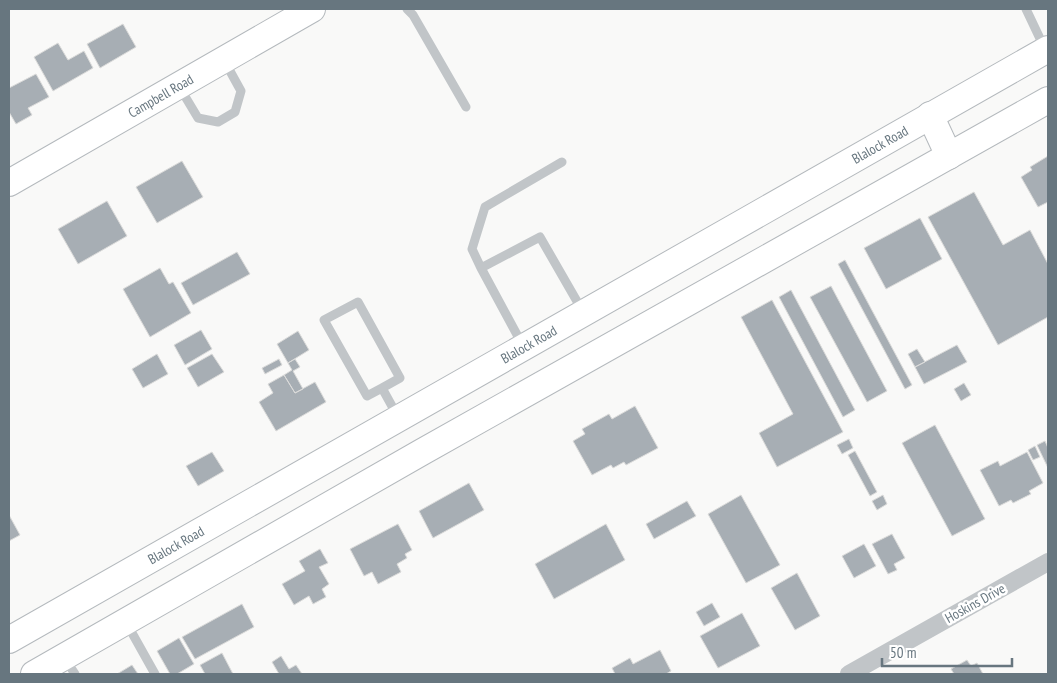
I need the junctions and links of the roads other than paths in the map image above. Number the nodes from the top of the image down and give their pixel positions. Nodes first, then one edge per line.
1 (312, 9) edge
2 (407, 9) edge
3 (1026, 9) edge
4 (1047, 49) edge
5 (224, 60) junction
6 (180, 86) junction
7 (1048, 100) edge
8 (466, 107) dead end
9 (930, 115) junction
10 (949, 156) junction
11 (562, 162) dead end
12 (9, 183) edge
13 (676, 260) junction
14 (481, 268) junction
15 (695, 298) junction
16 (583, 313) junction
17 (524, 346) junction
18 (382, 388) junction
19 (401, 416) junction
20 (422, 452) junction
21 (1048, 562) edge
22 (50, 617) junction
23 (126, 622) junction
24 (9, 640) edge
25 (69, 666) edge
26 (34, 674) edge
27 (155, 674) edge
28 (849, 674) edge

1 - 5 main road, Campbell Road
2 - 8 lane
3 - 4 lane
4 - 9 main road, Blalock Road
5 - 6 main road, Campbell Road
5 - 6 lane
6 - 12 main road, Campbell Road
7 - 10 main road
9 - 10 main road
9 - 13 main road, Blalock Road
10 - 15 main road
11 - 14 lane
13 - 15 main road
13 - 16 main road, Blalock Road
14 - 16 lane
14 - 17 lane
15 - 20 main road
16 - 17 main road, Blalock Road
17 - 19 main road, Blalock Road
18 - 18 lane
18 - 19 lane
19 - 20 main road
19 - 22 main road, Blalock Road
20 - 23 main road
21 - 28 street, Hoskins Drive
22 - 24 main road, Blalock Road
22 - 25 main road
23 - 25 main road
23 - 27 lane
25 - 26 main road

